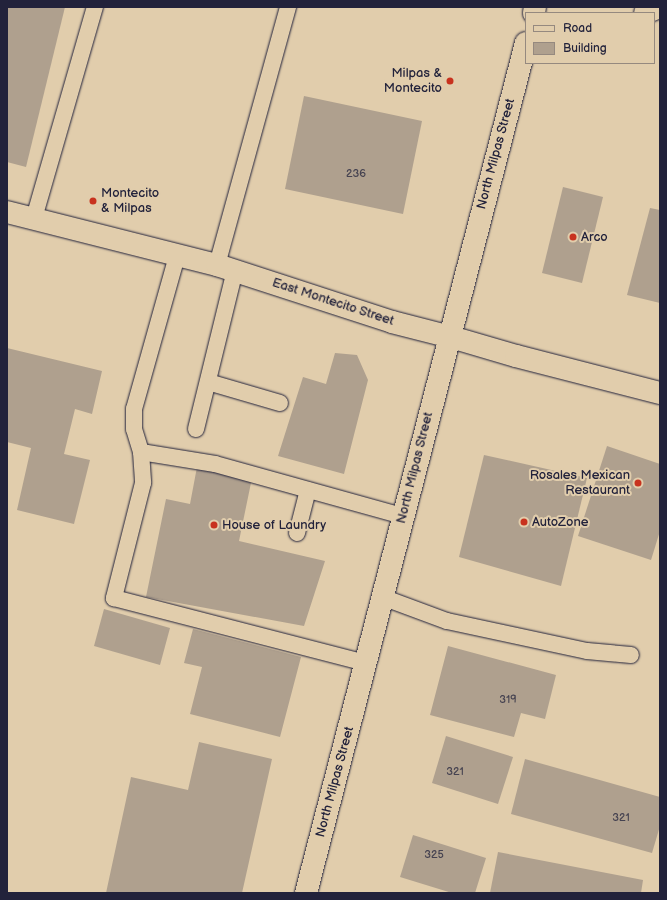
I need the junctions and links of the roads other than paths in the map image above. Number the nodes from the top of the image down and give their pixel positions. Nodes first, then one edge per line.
1 (95, 7) edge
2 (288, 7) edge
3 (659, 7) edge
4 (647, 12) edge
5 (524, 54) edge
6 (7, 212) edge
7 (34, 218) junction
8 (177, 256) junction
9 (226, 267) junction
10 (451, 337) junction
11 (208, 382) junction
12 (660, 393) edge
13 (280, 403) dead end
14 (196, 429) dead end
15 (141, 452) junction
16 (308, 490) junction
17 (403, 516) junction
18 (297, 533) dead end
19 (382, 597) junction
20 (632, 655) dead end
21 (366, 663) junction
22 (306, 893) edge

1 - 7 lane
2 - 9 lane
3 - 4 main road
5 - 10 main road, North Milpas Street
6 - 7 main road, East Montecito Street
7 - 8 main road, East Montecito Street
8 - 9 main road, East Montecito Street
8 - 15 lane
9 - 10 main road, East Montecito Street
9 - 11 lane
10 - 12 main road, East Montecito Street
10 - 17 main road, North Milpas Street
11 - 13 lane
11 - 14 lane
15 - 16 lane
15 - 21 lane
16 - 17 lane
16 - 18 lane
17 - 19 main road, North Milpas Street
19 - 20 lane
19 - 21 main road, North Milpas Street
21 - 22 main road, North Milpas Street

